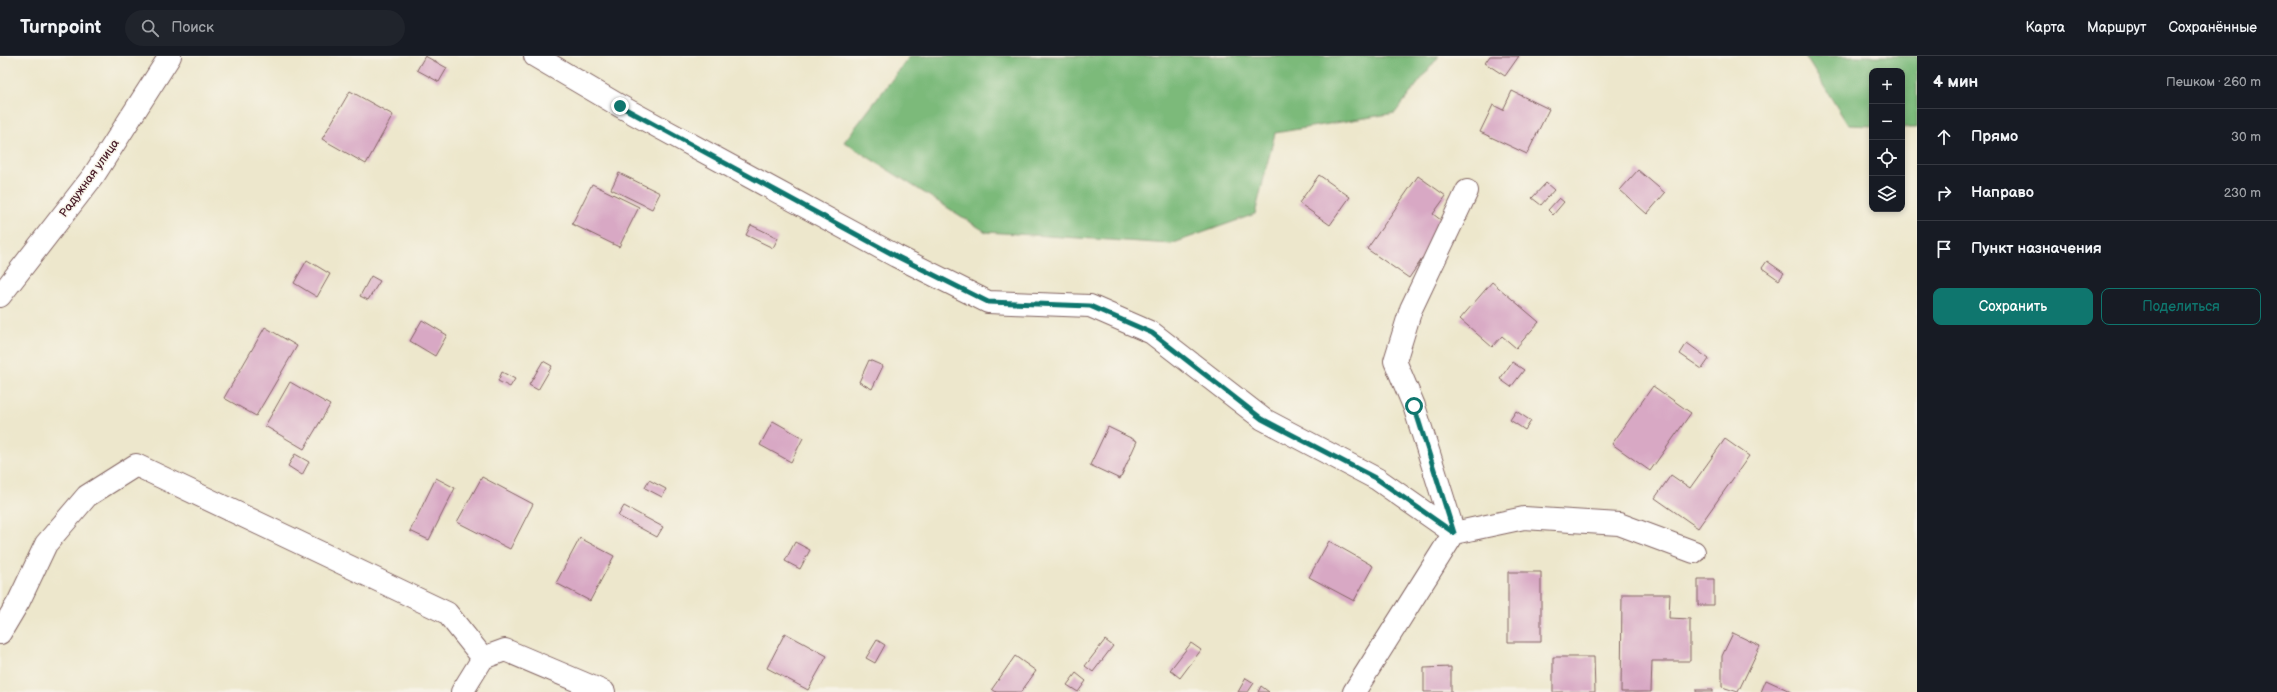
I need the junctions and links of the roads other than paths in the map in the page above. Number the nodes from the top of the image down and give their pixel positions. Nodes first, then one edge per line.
1 (170, 56) edge
2 (535, 56) edge
3 (1467, 191) dead end
4 (0, 296) edge
5 (1454, 533) junction
6 (1694, 552) dead end
7 (0, 633) edge
8 (483, 658) junction
9 (462, 692) edge
10 (604, 692) edge
11 (1354, 692) edge

1 - 4 street, Радужная улица
2 - 5 street
3 - 5 street
5 - 6 street
5 - 11 street
7 - 8 street
8 - 9 street
8 - 10 street

